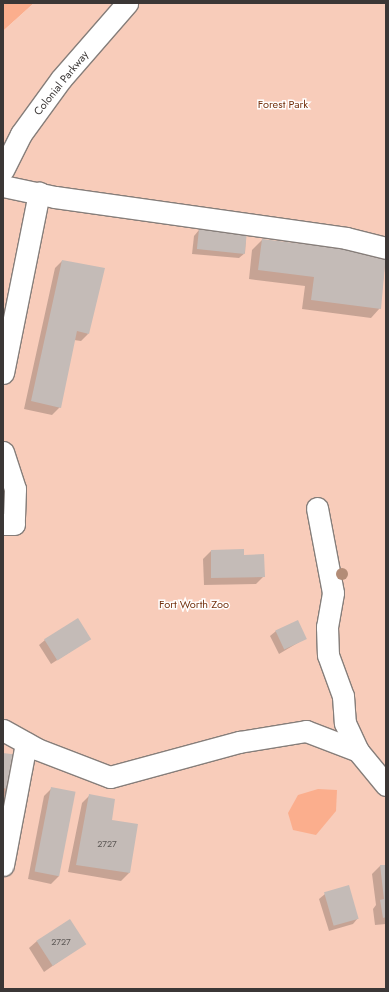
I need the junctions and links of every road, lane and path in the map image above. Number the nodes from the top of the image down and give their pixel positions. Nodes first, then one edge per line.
1 (127, 3) edge
2 (3, 170) edge
3 (3, 186) edge
4 (39, 193) junction
5 (386, 248) edge
6 (3, 373) edge
7 (3, 452) edge
8 (317, 508) dead end
9 (3, 524) edge
10 (3, 730) edge
11 (26, 743) junction
12 (358, 751) junction
13 (386, 785) edge
14 (3, 865) edge

1 - 2 street, Colonial Parkway
3 - 4 street
4 - 5 street
4 - 6 street
7 - 9 street
8 - 12 street
10 - 11 street
11 - 12 street
11 - 14 street
12 - 13 street

